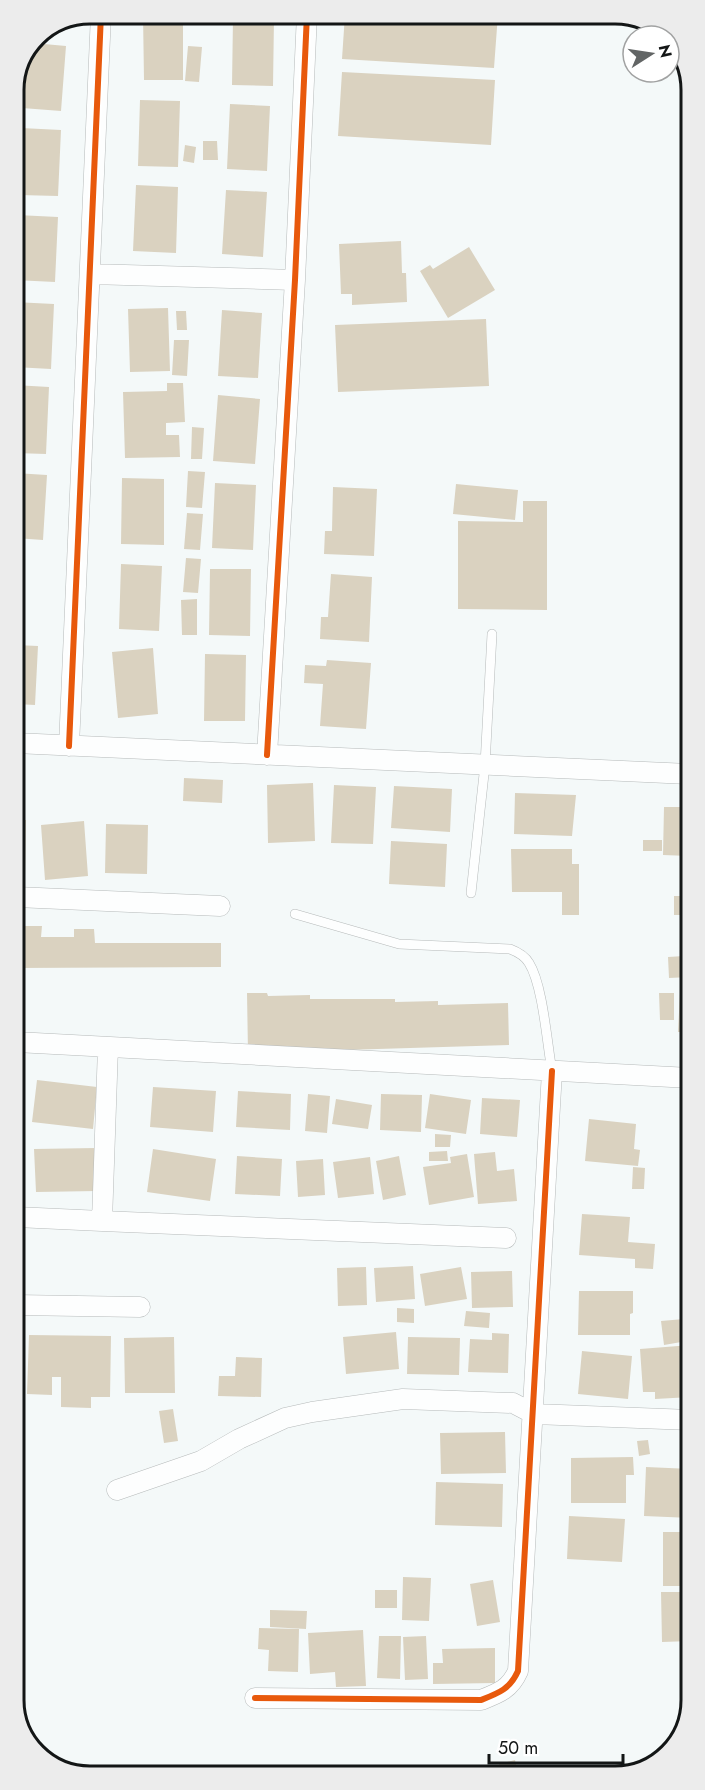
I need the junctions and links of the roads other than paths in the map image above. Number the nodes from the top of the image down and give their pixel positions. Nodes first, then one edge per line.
1 (101, 24) edge
2 (307, 24) edge
3 (90, 274) junction
4 (295, 280) junction
5 (492, 634) dead end
6 (24, 744) edge
7 (69, 746) junction
8 (267, 755) junction
9 (485, 765) junction
10 (681, 774) edge
11 (471, 893) dead end
12 (24, 897) edge
13 (220, 906) dead end
14 (295, 914) dead end
15 (24, 1042) edge
16 (108, 1047) junction
17 (552, 1071) junction
18 (681, 1078) edge
19 (24, 1217) edge
20 (102, 1221) junction
21 (506, 1238) dead end
22 (24, 1305) edge
23 (140, 1307) dead end
24 (534, 1414) junction
25 (681, 1420) edge
26 (117, 1490) dead end
27 (255, 1698) dead end

1 - 3 street
2 - 4 street
3 - 4 street
3 - 7 street
4 - 8 street
5 - 9 lane
6 - 7 street
7 - 8 street
8 - 9 street
9 - 10 street
9 - 11 lane
12 - 13 street
14 - 17 lane
15 - 16 street
16 - 17 street
16 - 20 street
17 - 18 street
17 - 24 street
19 - 20 street
20 - 21 street
22 - 23 street
24 - 25 street
24 - 26 street
24 - 27 street

